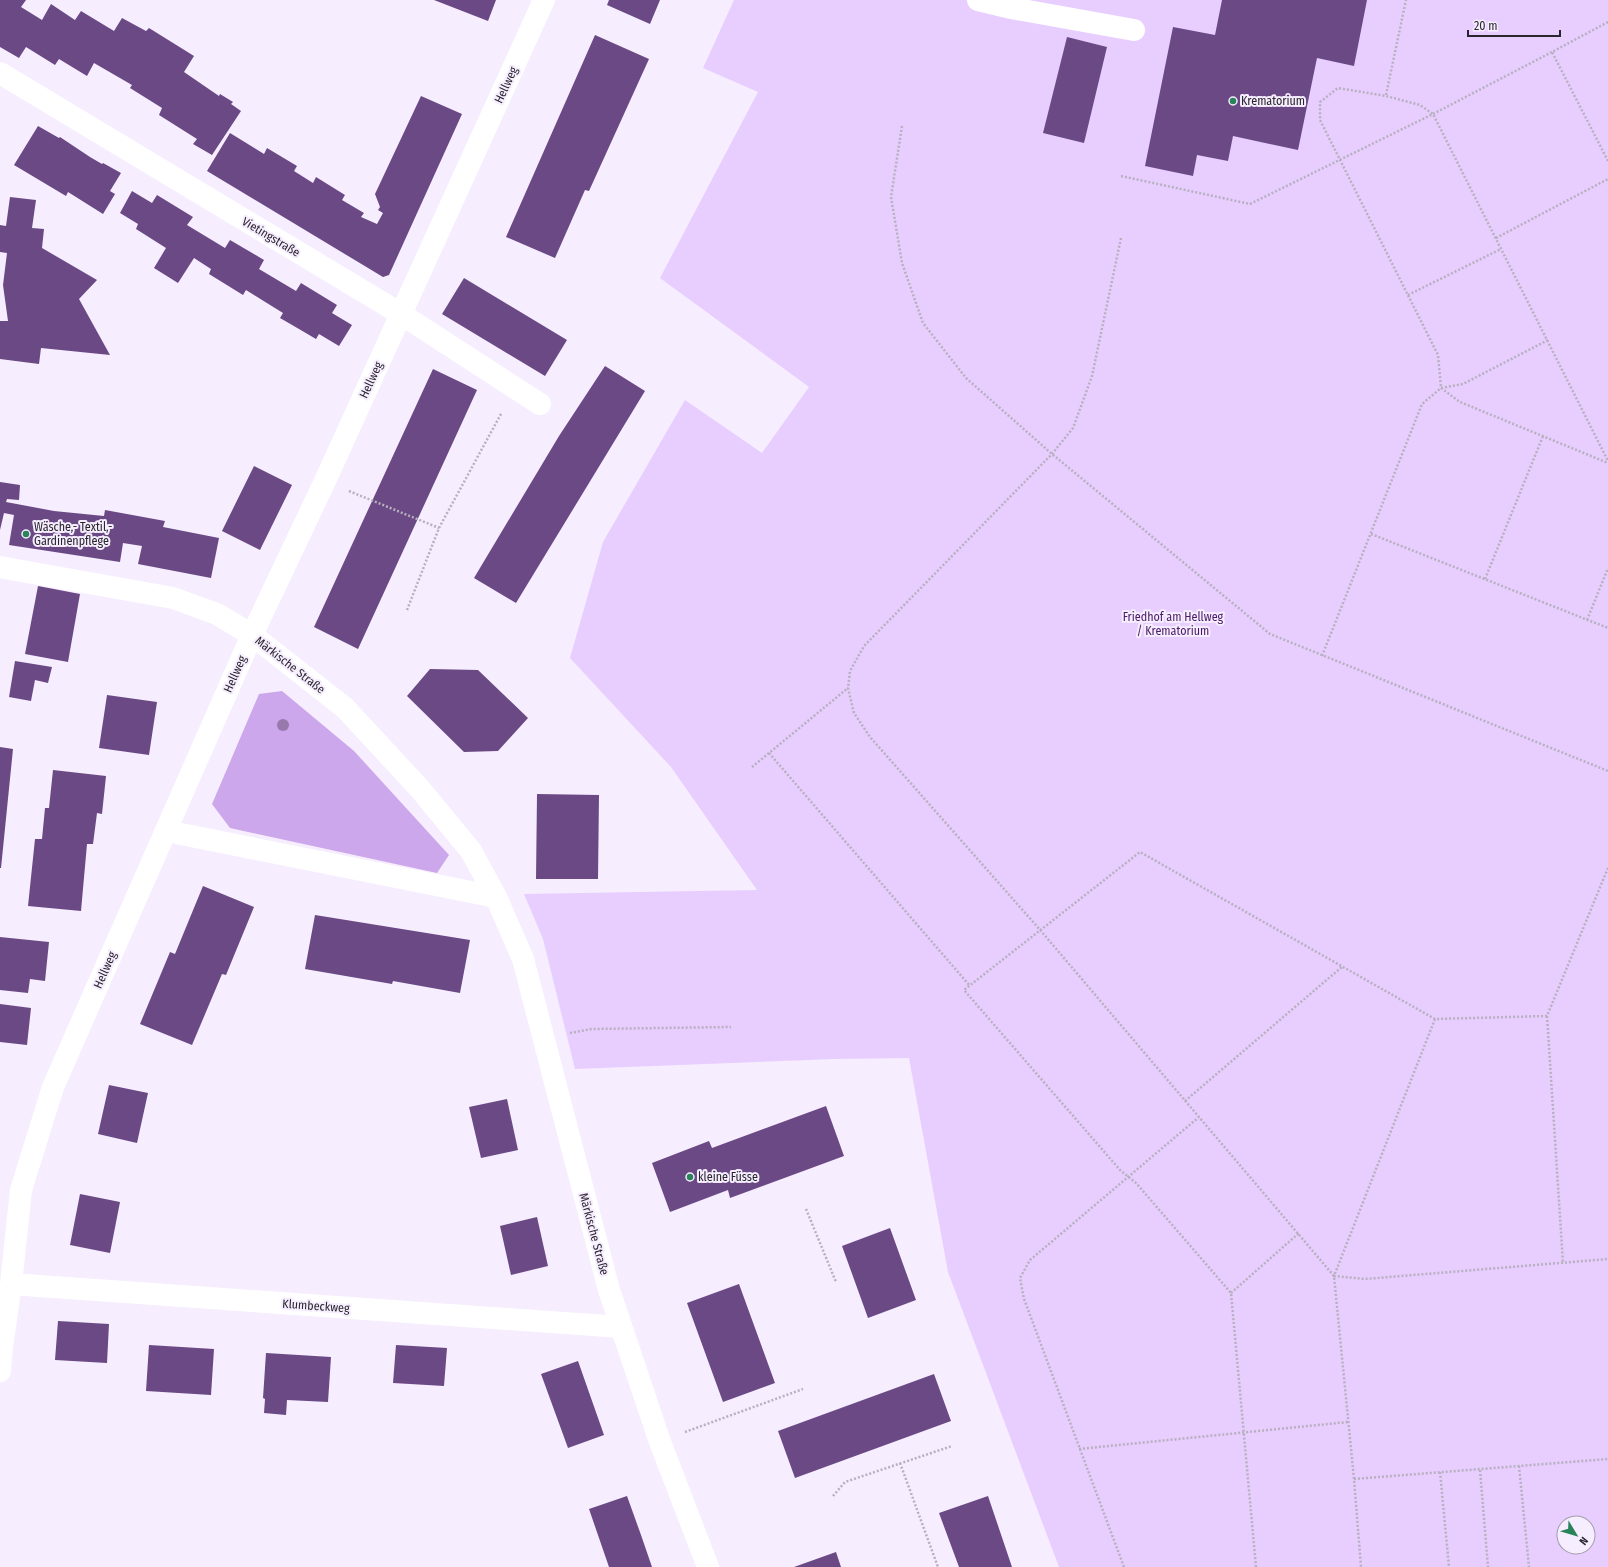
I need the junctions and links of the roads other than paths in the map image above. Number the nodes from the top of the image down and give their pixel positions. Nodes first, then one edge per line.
1 (544, 0) edge
2 (978, 0) edge
3 (1134, 30) dead end
4 (0, 73) edge
5 (401, 314) junction
6 (540, 404) dead end
7 (0, 567) edge
8 (252, 635) junction
9 (166, 831) junction
10 (496, 897) junction
11 (11, 1284) junction
12 (622, 1327) junction
13 (0, 1371) edge
14 (708, 1567) edge

1 - 5 street, Hellweg
2 - 3 street
4 - 5 street, Vietingstraße
5 - 6 street, Vietingstraße
5 - 8 street, Hellweg
7 - 8 street, Märkische Straße
8 - 9 street, Hellweg
8 - 10 street, Märkische Straße
9 - 10 street
9 - 11 street, Hellweg
10 - 12 street, Märkische Straße
11 - 12 street, Klumbeckweg
11 - 13 street, Hellweg
12 - 14 street, Märkische Straße

